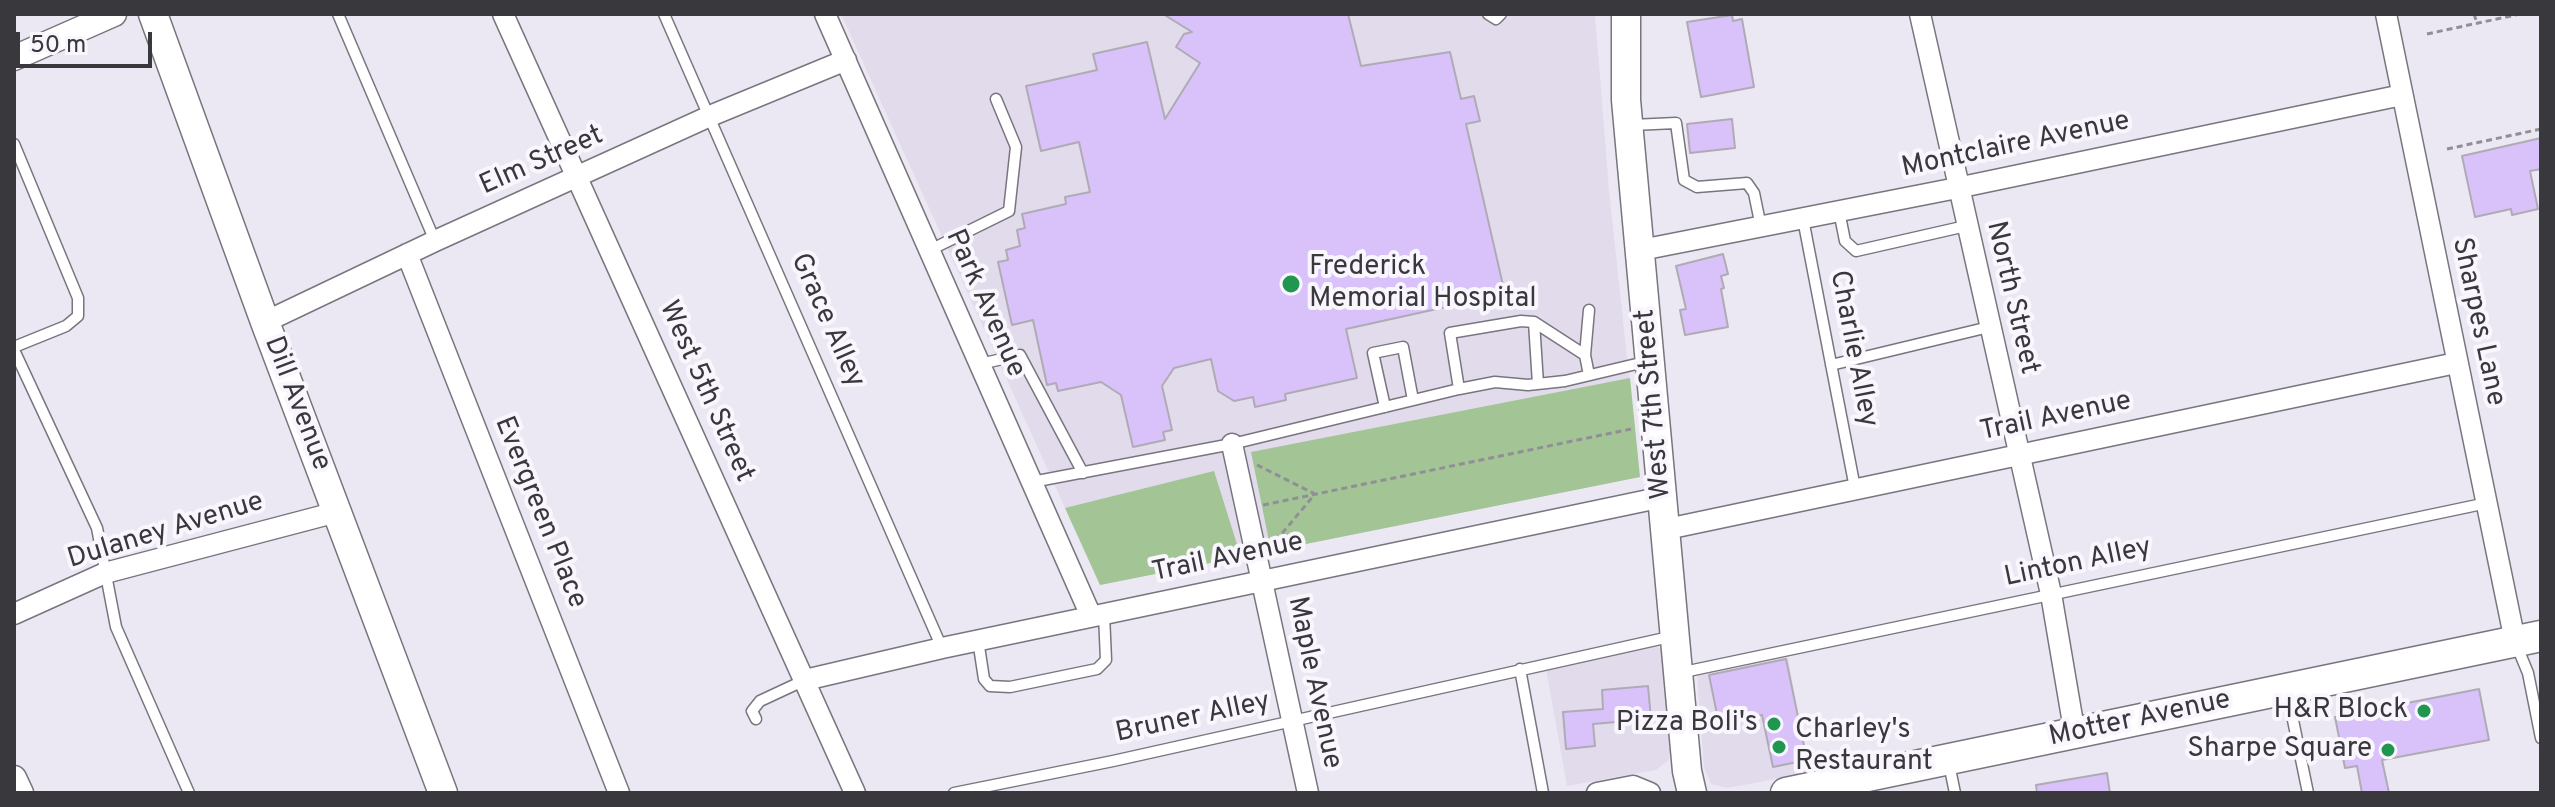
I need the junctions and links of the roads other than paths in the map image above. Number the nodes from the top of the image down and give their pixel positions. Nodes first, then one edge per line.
1 (114, 14) edge
2 (153, 14) edge
3 (338, 14) edge
4 (503, 14) edge
5 (664, 14) edge
6 (825, 14) edge
7 (1488, 14) edge
8 (1501, 14) edge
9 (1626, 14) edge
10 (1920, 14) edge
11 (2386, 14) edge
12 (14, 58) edge
13 (846, 60) junction
14 (2402, 95) junction
15 (996, 99) dead end
16 (710, 116) junction
17 (1629, 125) junction
18 (14, 144) edge
19 (577, 177) junction
20 (1957, 188) junction
21 (1839, 211) junction
22 (1803, 219) junction
23 (1966, 226) junction
24 (1761, 227) junction
25 (435, 241) junction
26 (930, 250) junction
27 (1641, 250) junction
28 (407, 254) junction
29 (1589, 310) dead end
30 (265, 322) junction
31 (1534, 322) junction
32 (1989, 327) junction
33 (14, 348) edge
34 (1585, 355) junction
35 (1651, 360) junction
36 (2456, 363) junction
37 (980, 364) junction
38 (1831, 365) junction
39 (1589, 375) junction
40 (1538, 384) junction
41 (1459, 389) junction
42 (1413, 400) junction
43 (1385, 407) junction
44 (1232, 444) junction
45 (2017, 454) junction
46 (1083, 473) junction
47 (1032, 482) junction
48 (1855, 488) junction
49 (1663, 497) junction
50 (2487, 503) junction
51 (337, 512) junction
52 (1667, 529) junction
53 (105, 573) junction
54 (1262, 581) junction
55 (2051, 594) junction
56 (14, 614) edge
57 (1098, 615) junction
58 (1676, 635) junction
59 (2528, 638) edge
60 (978, 640) junction
61 (942, 648) junction
62 (1520, 669) junction
63 (1678, 673) junction
64 (805, 680) junction
65 (2286, 689) junction
66 (756, 719) dead end
67 (1294, 721) junction
68 (2075, 735) junction
69 (2541, 738) edge
70 (1948, 760) junction
71 (14, 778) edge
72 (21, 793) edge
73 (189, 793) edge
74 (443, 793) edge
75 (619, 793) edge
76 (855, 793) edge
77 (954, 793) edge
78 (1308, 793) edge
79 (1543, 793) edge
80 (1597, 793) edge
81 (1650, 793) edge
82 (1692, 793) edge
83 (1786, 793) edge
84 (1955, 793) edge
85 (2308, 793) edge

1 - 12 street
2 - 30 main road, Dill Avenue
3 - 25 lane
4 - 19 street, West 5th Street
5 - 16 lane, Grace Alley
6 - 13 street, Park Avenue
7 - 8 lane
9 - 17 main road, West 7th Street
10 - 20 street, North Street
11 - 14 street, Sharpes Lane
13 - 16 street, Elm Street
13 - 26 street, Park Avenue
14 - 20 street, Montclaire Avenue
14 - 36 street, Sharpes Lane
15 - 26 lane
16 - 19 street, Elm Street
16 - 61 lane, Grace Alley
17 - 24 lane
17 - 27 main road, West 7th Street
18 - 33 lane
19 - 25 street, Elm Street
19 - 64 street, West 5th Street
20 - 21 street, Montclaire Avenue
20 - 23 street, North Street
21 - 22 street, Montclaire Avenue
21 - 23 lane
22 - 24 street, Montclaire Avenue
22 - 38 lane, Charlie Alley
23 - 32 street, North Street
24 - 27 street, Montclaire Avenue
25 - 28 street, Elm Street
26 - 37 street, Park Avenue
27 - 35 main road, West 7th Street
28 - 30 street, Elm Street
28 - 75 street, Evergreen Place
29 - 34 lane
30 - 51 main road, Dill Avenue
31 - 34 lane
31 - 40 lane
31 - 41 lane
32 - 38 lane
32 - 45 street, North Street
33 - 53 lane
34 - 39 lane
35 - 39 lane
35 - 49 main road, West 7th Street
36 - 45 street, Trail Avenue
36 - 50 street, Sharpes Lane
37 - 46 lane
37 - 47 street, Park Avenue
38 - 48 lane, Charlie Alley
39 - 40 lane
40 - 41 lane
41 - 42 lane
42 - 43 lane
42 - 43 lane
43 - 44 lane
44 - 46 lane
44 - 54 street, Maple Avenue
45 - 48 street, Trail Avenue
45 - 55 street, North Street
46 - 47 lane
47 - 57 street, Park Avenue
48 - 52 street, Trail Avenue
49 - 52 main road, West 7th Street
49 - 54 street, Trail Avenue
50 - 55 lane, Linton Alley
50 - 59 street, Sharpes Lane
51 - 53 street, Dulaney Avenue
51 - 74 main road, Dill Avenue
52 - 58 main road, West 7th Street
53 - 56 street, Dulaney Avenue
53 - 73 lane
54 - 57 street, Trail Avenue
54 - 67 street, Maple Avenue
55 - 63 lane, Linton Alley
55 - 68 street, North Street
57 - 60 street, Trail Avenue
57 - 60 lane
58 - 62 lane, Bruner Alley
58 - 63 main road, West 7th Street
59 - 65 main road, Motter Avenue
59 - 69 lane
60 - 61 street, Trail Avenue
61 - 64 street, Trail Avenue
62 - 67 lane, Bruner Alley
62 - 79 lane
63 - 82 main road, West 7th Street
64 - 66 lane
64 - 76 street, West 5th Street
65 - 68 main road, Motter Avenue
65 - 85 lane
67 - 77 lane, Bruner Alley
67 - 78 street, Maple Avenue
68 - 70 main road, Motter Avenue
70 - 83 main road, Motter Avenue
70 - 84 lane
71 - 72 street
80 - 81 street

